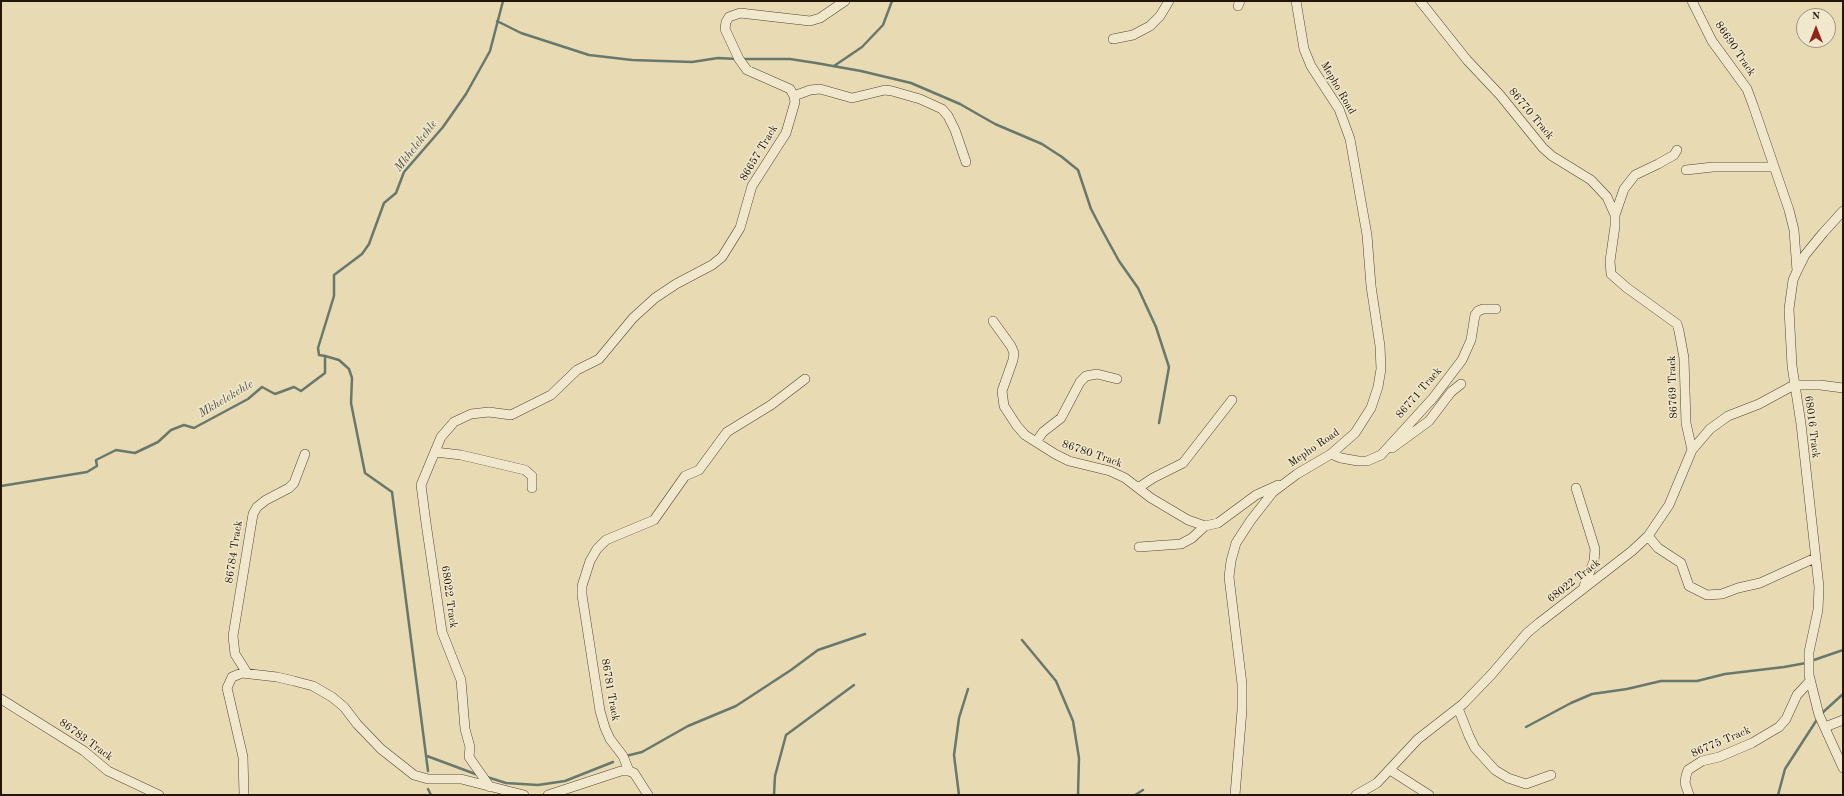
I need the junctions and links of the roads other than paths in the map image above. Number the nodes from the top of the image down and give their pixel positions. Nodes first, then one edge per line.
1 (845, 1) edge
2 (1169, 1) edge
3 (1296, 1) edge
4 (1420, 1) edge
5 (1692, 1) edge
6 (1113, 39) dead end
7 (1747, 89) joint
8 (794, 96) junction
9 (1677, 150) dead end
10 (966, 162) dead end
11 (1774, 167) junction
12 (1686, 170) dead end
13 (1843, 211) edge
14 (1615, 215) junction
15 (1797, 270) junction
16 (1496, 309) dead end
17 (993, 321) dead end
18 (1676, 324) joint
19 (805, 379) dead end
20 (1117, 379) dead end
21 (1462, 384) dead end
22 (1794, 385) junction
23 (1843, 388) edge
24 (1232, 400) dead end
25 (1036, 442) junction
26 (1692, 450) junction
27 (435, 452) junction
28 (305, 454) dead end
29 (1331, 454) junction
30 (1381, 455) junction
31 (1285, 482) junction
32 (532, 488) dead end
33 (1138, 488) junction
34 (1576, 488) dead end
35 (1205, 526) junction
36 (1648, 536) junction
37 (1139, 547) dead end
38 (1815, 558) junction
39 (1584, 586) junction
40 (247, 673) junction
41 (1810, 681) junction
42 (1, 699) edge
43 (1458, 708) junction
44 (1843, 720) edge
45 (1825, 727) junction
46 (1843, 768) edge
47 (1390, 770) junction
48 (629, 771) junction
49 (1551, 775) dead end
50 (490, 787) junction
51 (159, 795) edge
52 (244, 795) edge
53 (524, 795) edge
54 (548, 795) edge
55 (648, 795) edge
56 (1235, 795) edge
57 (1356, 795) edge
58 (1429, 795) edge
59 (1688, 795) edge

1 - 8 street
2 - 6 street
3 - 29 street, Mepho Road
4 - 14 street, 86770 Track
5 - 7 street, 86690 Track
7 - 11 street, 68016 Track
8 - 10 street
8 - 27 street, 86657 Track
9 - 14 street
11 - 12 street
11 - 15 street, 68016 Track
13 - 15 street
14 - 18 street, 86770 Track
15 - 22 street, 68016 Track
16 - 30 street, 86771 Track
17 - 25 street, 86780 Track
18 - 26 street, 86769 Track
19 - 48 street, 86781 Track
20 - 25 street
21 - 30 street
22 - 23 street
22 - 26 street, 68022 Track
22 - 38 street, 68016 Track
24 - 33 street
25 - 33 street, 86780 Track
26 - 36 street, 68022 Track
27 - 32 street
27 - 50 street, 68022 Track
28 - 40 street, 86784 Track
29 - 30 street, 86771 Track
29 - 31 street, Mepho Road
31 - 35 street
31 - 56 street, Mepho Road
33 - 35 street, 86780 Track
34 - 39 street
35 - 37 street
36 - 38 street
36 - 39 street, 68022 Track
38 - 41 street, 68016 Track
39 - 43 street, 68022 Track
40 - 50 street
40 - 52 street
41 - 45 street, 68016 Track
41 - 59 street, 86775 Track
42 - 51 street, 86783 Track
43 - 47 street, 68022 Track
43 - 49 street
44 - 45 street
45 - 46 street, 68016 Track
47 - 57 street, 68022 Track
47 - 58 street
48 - 54 street
48 - 55 street
50 - 53 street

